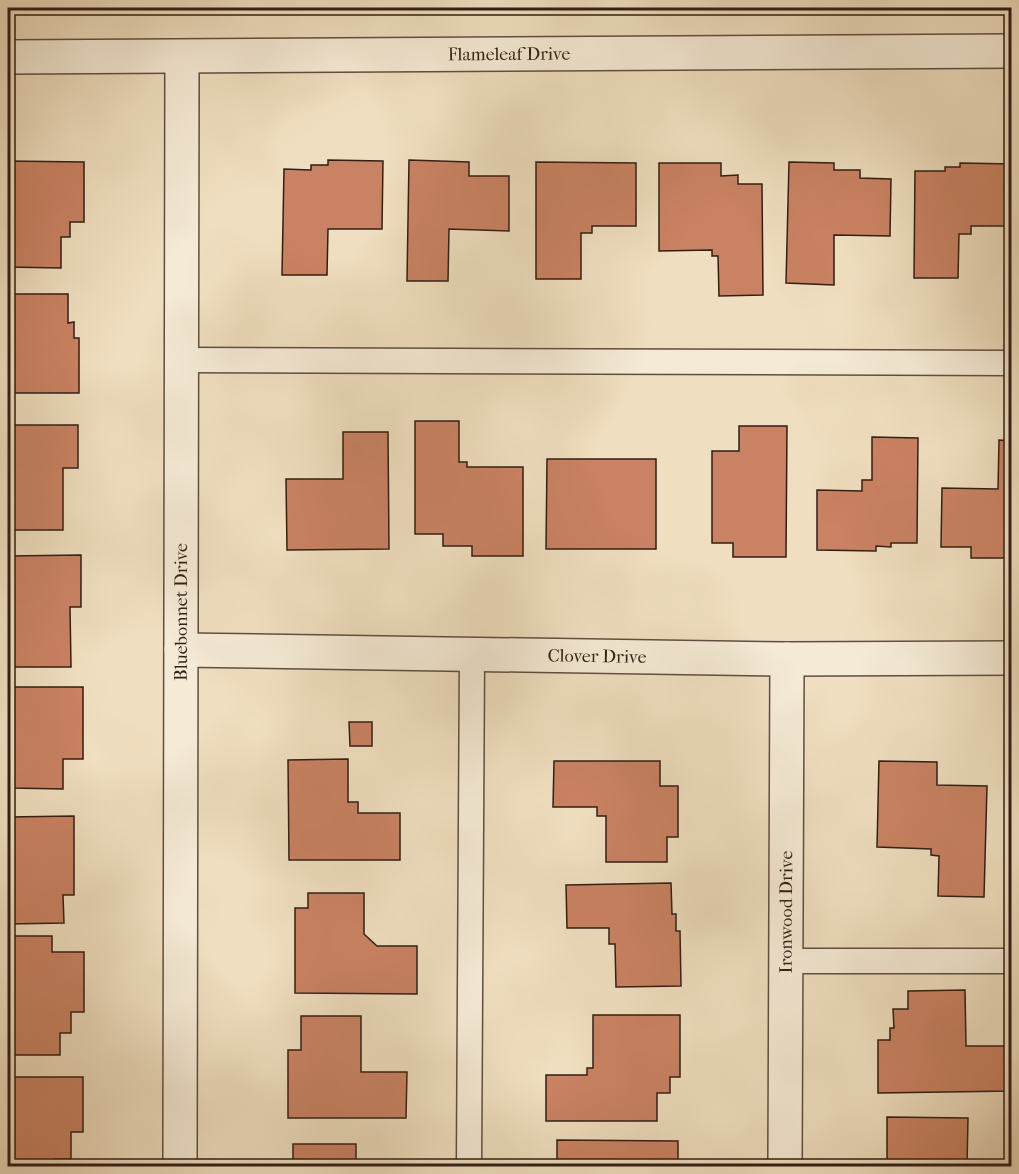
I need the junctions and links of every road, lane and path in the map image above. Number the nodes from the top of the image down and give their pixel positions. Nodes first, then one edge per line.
1 (1011, 51) edge
2 (8, 57) edge
3 (182, 57) junction
4 (182, 360) junction
5 (1011, 363) edge
6 (181, 650) junction
7 (472, 655) junction
8 (1011, 658) edge
9 (787, 660) junction
10 (786, 961) junction
11 (1011, 961) edge
12 (180, 1167) edge
13 (469, 1167) edge
14 (785, 1167) edge

1 - 3 street, Flameleaf Drive
2 - 3 street, Flameleaf Drive
3 - 4 street, Bluebonnet Drive
4 - 5 lane
4 - 6 street, Bluebonnet Drive
6 - 7 street, Clover Drive
6 - 12 street, Bluebonnet Drive
7 - 9 street, Clover Drive
7 - 13 lane
8 - 9 street, Clover Drive
9 - 10 street, Ironwood Drive
10 - 11 lane
10 - 14 street, Ironwood Drive

